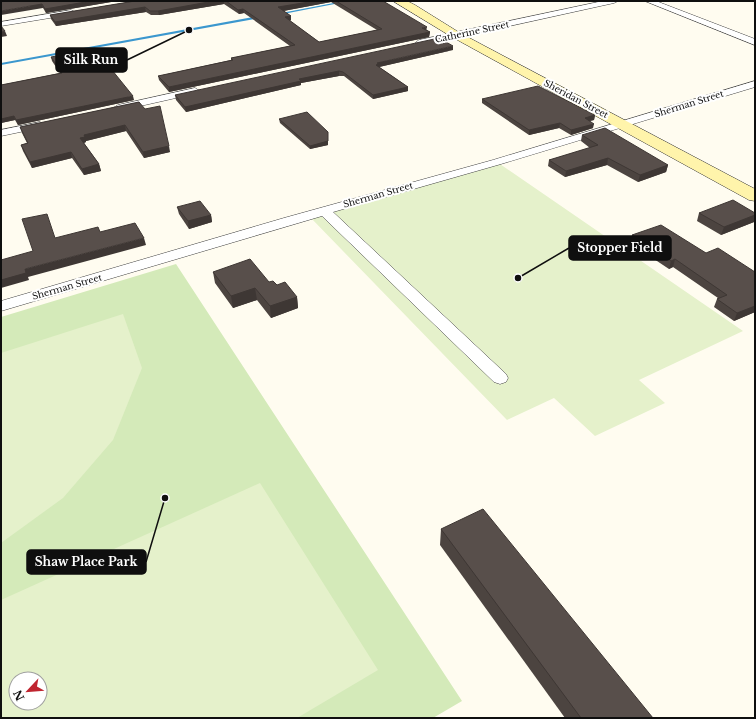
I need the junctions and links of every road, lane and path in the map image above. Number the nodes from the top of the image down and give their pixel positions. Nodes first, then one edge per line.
1 (398, 1) edge
2 (614, 1) edge
3 (649, 1) edge
4 (77, 12) edge
5 (1, 24) edge
6 (456, 35) junction
7 (755, 42) edge
8 (412, 44) edge
9 (755, 84) edge
10 (206, 89) edge
11 (107, 110) edge
12 (46, 123) edge
13 (622, 124) junction
14 (1, 133) edge
15 (755, 196) edge
16 (324, 211) junction
17 (1, 306) edge
18 (500, 378) dead end

1 - 6 street, Sheridan Street
2 - 6 street, Catherine Street
3 - 7 street
4 - 5 street
6 - 8 street, Catherine Street
6 - 13 street, Sheridan Street
9 - 13 street, Sherman Street
10 - 11 street
12 - 14 street
13 - 15 street, Sheridan Street
13 - 16 street, Sherman Street
16 - 17 street, Sherman Street
16 - 18 street

